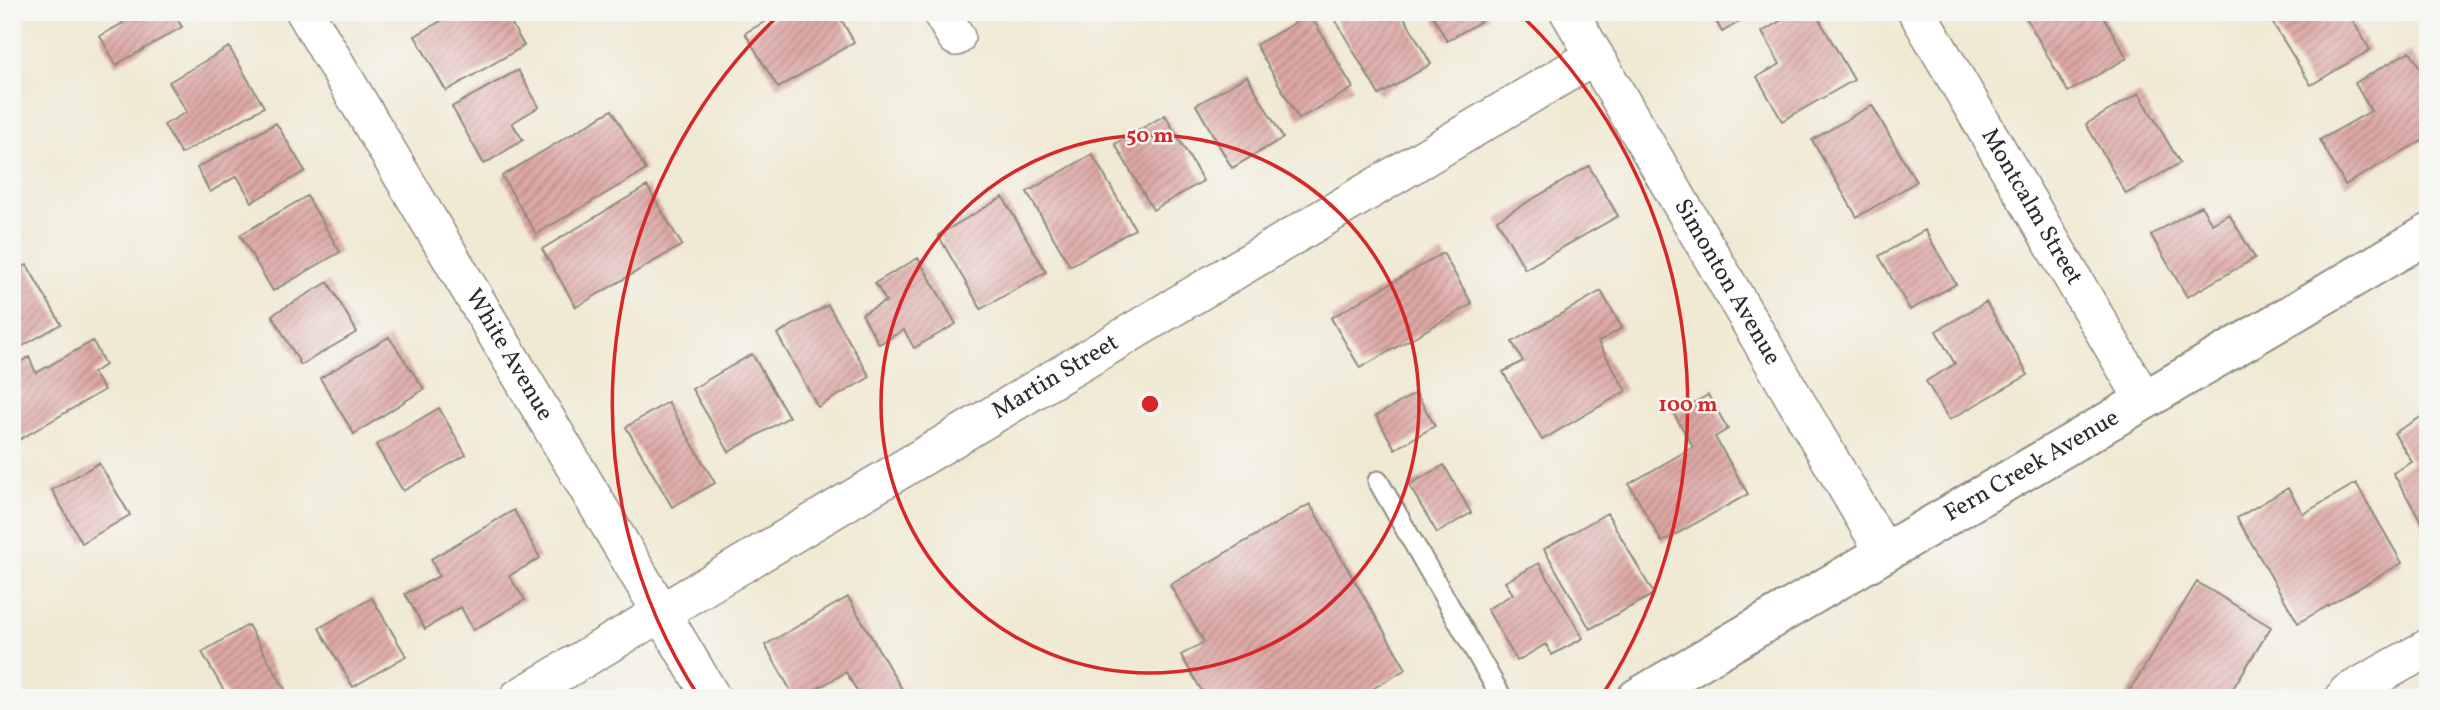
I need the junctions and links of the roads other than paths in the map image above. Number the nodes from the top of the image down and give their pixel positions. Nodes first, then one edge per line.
1 (305, 12) edge
2 (1569, 12) edge
3 (1917, 12) edge
4 (1595, 56) junction
5 (2428, 234) edge
6 (2144, 400) junction
7 (1378, 481) dead end
8 (1884, 552) junction
9 (661, 612) junction
10 (2428, 648) edge
11 (517, 698) edge
12 (712, 698) edge
13 (1502, 698) edge
14 (1637, 698) edge
15 (2344, 698) edge

1 - 9 street, White Avenue
2 - 4 street, Simonton Avenue
3 - 6 street, Montcalm Street
4 - 8 street, Simonton Avenue
4 - 9 street, Martin Street
5 - 6 street, Fern Creek Avenue
6 - 8 street, Fern Creek Avenue
7 - 13 lane
8 - 14 street, Fern Creek Avenue
9 - 11 street, Martin Street
9 - 12 street, White Avenue
10 - 15 street

